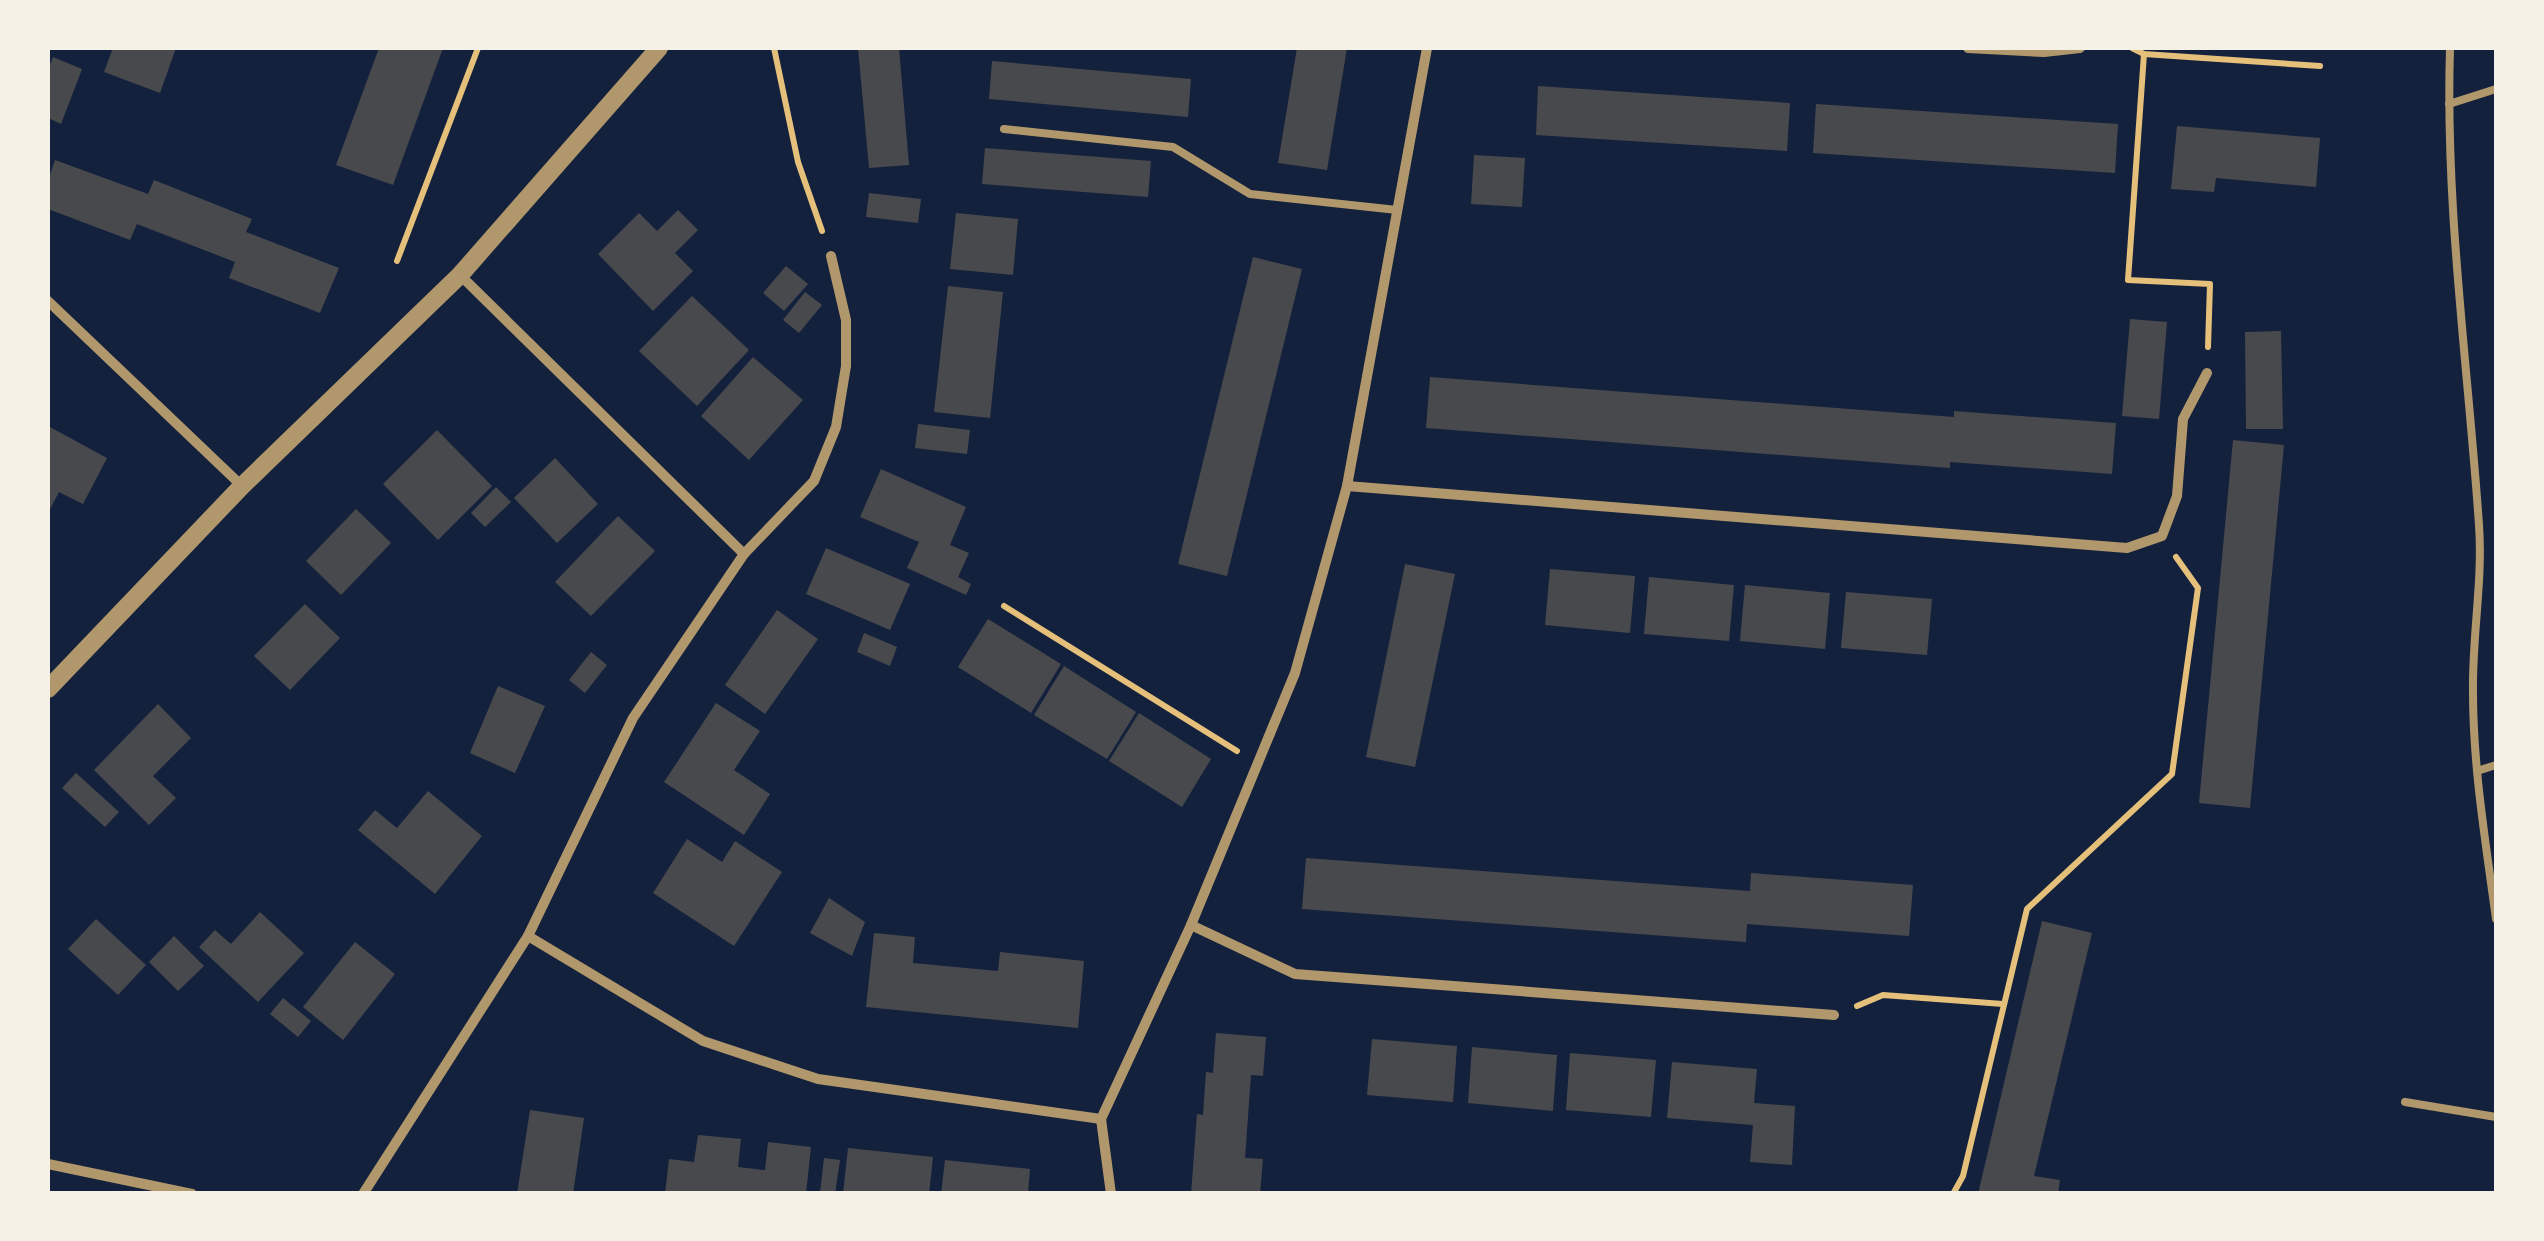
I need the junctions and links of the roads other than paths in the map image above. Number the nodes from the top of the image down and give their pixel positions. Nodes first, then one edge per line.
1 (660, 48) edge
2 (1427, 48) edge
3 (1968, 48) edge
4 (2080, 48) edge
5 (2450, 48) edge
6 (2496, 89) edge
7 (2448, 104) junction
8 (1004, 129) dead end
9 (1397, 210) junction
10 (831, 256) road end
11 (460, 275) junction
12 (48, 300) edge
13 (2208, 373) road end
14 (242, 486) junction
15 (1347, 486) junction
16 (744, 554) junction
17 (48, 689) edge
18 (2496, 765) edge
19 (2477, 771) junction
20 (2496, 919) edge
21 (1192, 925) junction
22 (528, 936) junction
23 (1834, 1015) road end
24 (2405, 1102) dead end
25 (2496, 1118) edge
26 (1101, 1119) junction
27 (48, 1164) edge
28 (192, 1194) edge
29 (363, 1194) edge
30 (1111, 1194) edge

1 - 11 street
2 - 9 street
3 - 4 street
5 - 7 lane
6 - 7 lane
7 - 19 lane
8 - 9 lane
9 - 15 street
10 - 16 street
11 - 14 street
11 - 16 street
12 - 14 street
13 - 15 street
14 - 17 street
15 - 21 street
16 - 22 street
18 - 19 lane
19 - 20 lane
21 - 23 street
21 - 26 street
22 - 26 street
22 - 29 street
24 - 25 lane
26 - 30 street
27 - 28 street

